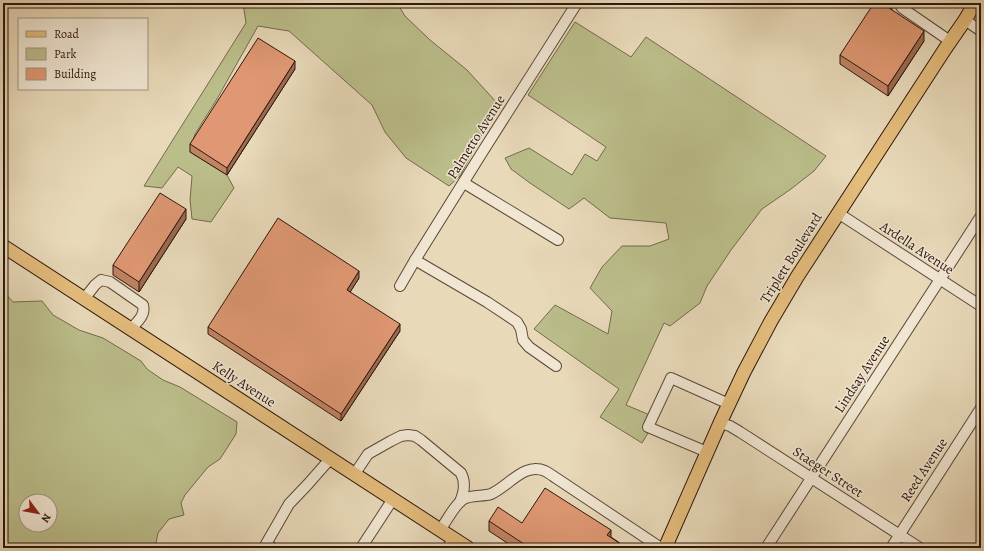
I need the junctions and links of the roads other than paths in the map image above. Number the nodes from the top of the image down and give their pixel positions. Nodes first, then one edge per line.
1 (576, 3) edge
2 (899, 3) edge
3 (975, 3) edge
4 (965, 20) junction
5 (981, 31) edge
6 (950, 41) junction
7 (464, 183) junction
8 (838, 213) junction
9 (981, 216) edge
10 (558, 240) dead end
11 (3, 246) edge
12 (415, 260) junction
13 (940, 280) junction
14 (400, 286) dead end
15 (84, 299) junction
16 (981, 306) edge
17 (131, 329) junction
18 (556, 366) dead end
19 (729, 404) junction
20 (981, 408) edge
21 (720, 423) junction
22 (707, 452) junction
23 (330, 459) junction
24 (354, 474) junction
25 (812, 479) junction
26 (393, 499) junction
27 (460, 502) junction
28 (440, 530) junction
29 (900, 535) junction
30 (450, 543) edge
31 (273, 548) edge
32 (361, 548) edge
33 (468, 548) edge
34 (661, 548) edge
35 (665, 548) edge
36 (766, 548) edge
37 (891, 548) edge
38 (920, 548) edge

1 - 7 street, Palmetto Avenue
2 - 6 street
3 - 4 main road, Triplett Boulevard
4 - 5 street
4 - 6 main road, Triplett Boulevard
6 - 8 main road, Triplett Boulevard
7 - 10 street
7 - 12 street, Palmetto Avenue
8 - 13 street, Ardella Avenue
8 - 19 main road, Triplett Boulevard
9 - 13 street, Lindsay Avenue
11 - 15 main road, Kelly Avenue
12 - 14 street, Palmetto Avenue
12 - 18 street
13 - 16 street, Ardella Avenue
13 - 25 street, Lindsay Avenue
15 - 17 main road, Kelly Avenue
15 - 17 street
17 - 23 main road, Kelly Avenue
19 - 21 main road, Triplett Boulevard
19 - 22 street
20 - 29 street, Reed Avenue
21 - 22 main road, Triplett Boulevard
21 - 25 street, Staeger Street
22 - 35 main road, Triplett Boulevard
23 - 24 main road, Kelly Avenue
23 - 31 street
24 - 26 main road, Kelly Avenue
24 - 27 street
25 - 29 street, Staeger Street
25 - 36 street, Lindsay Avenue
26 - 28 main road, Kelly Avenue
26 - 32 street
27 - 28 street
27 - 34 street
28 - 30 main road, Kelly Avenue
29 - 37 street, Reed Avenue
29 - 38 street, Staeger Street
30 - 33 main road, Kelly Avenue

